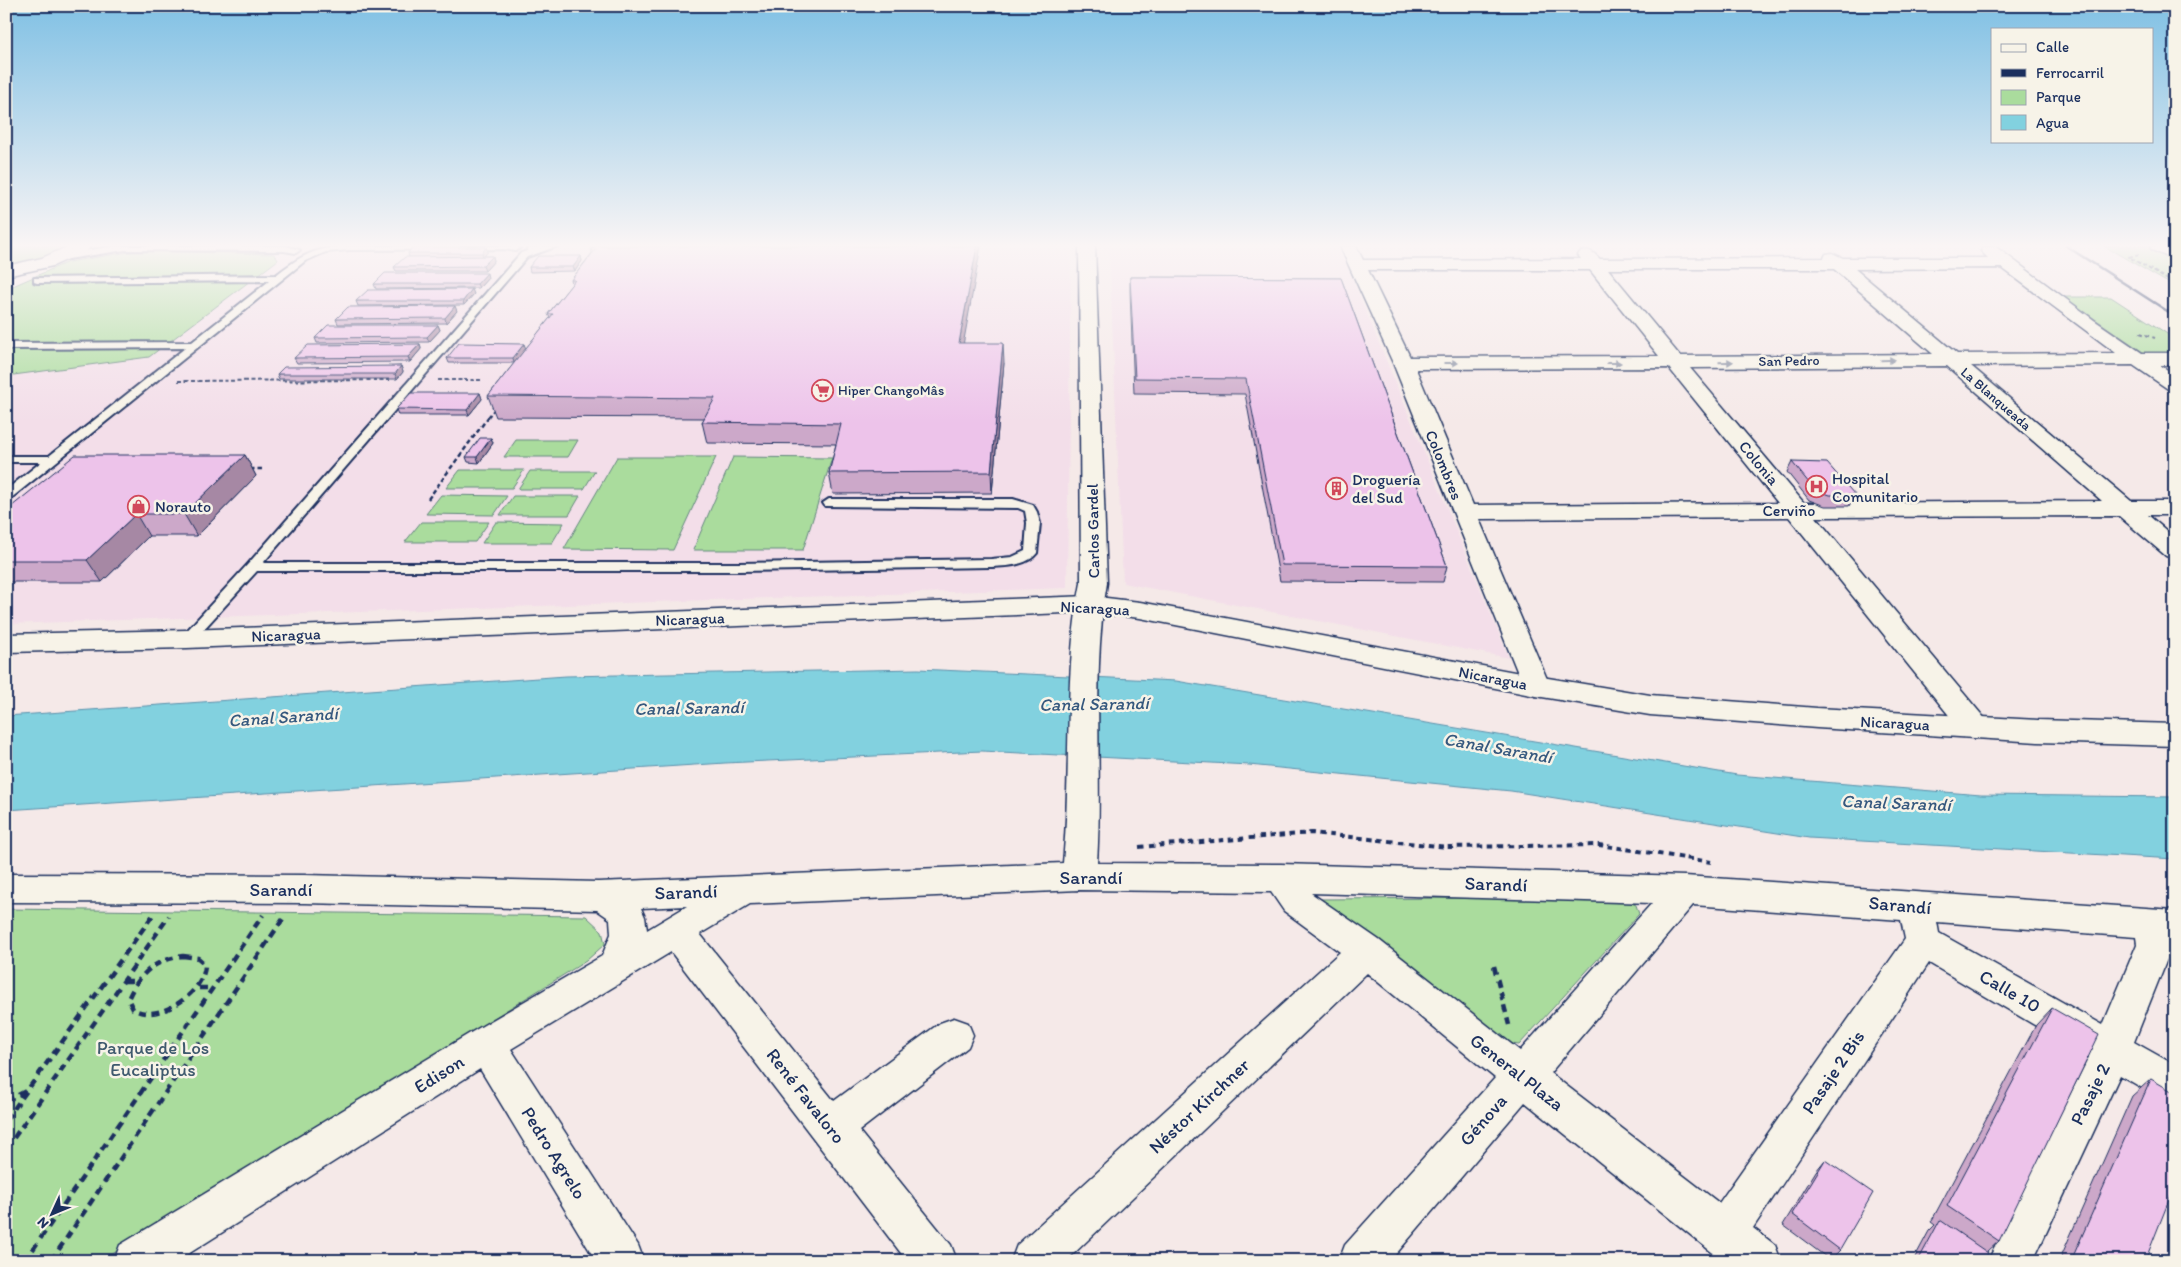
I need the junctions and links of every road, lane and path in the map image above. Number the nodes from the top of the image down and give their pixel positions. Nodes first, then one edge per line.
1 (244, 305) edge
2 (475, 305) edge
3 (1088, 305) edge
4 (1376, 305) edge
5 (1629, 305) edge
6 (1886, 305) edge
7 (2062, 305) edge
8 (6, 346) edge
9 (194, 346) junction
10 (2136, 359) junction
11 (2175, 359) edge
12 (1950, 360) junction
13 (1677, 363) junction
14 (1403, 364) junction
15 (415, 380) junction
16 (481, 380) dead end
17 (175, 381) dead end
18 (2175, 385) edge
19 (497, 406) edge
20 (52, 459) junction
21 (9, 462) edge
22 (264, 469) dead end
23 (244, 470) edge
24 (6, 496) edge
25 (428, 498) dead end
26 (829, 503) dead end
27 (2175, 508) edge
28 (2125, 509) junction
29 (1798, 510) junction
30 (1464, 512) junction
31 (2175, 551) edge
32 (252, 567) junction
33 (1090, 604) junction
34 (188, 639) junction
35 (6, 643) edge
36 (1536, 686) junction
37 (1975, 727) junction
38 (2175, 735) edge
39 (1079, 876) junction
40 (1281, 878) junction
41 (6, 888) edge
42 (180, 888) junction
43 (293, 889) junction
44 (743, 890) junction
45 (1685, 890) junction
46 (598, 896) junction
47 (1920, 924) junction
48 (2163, 924) edge
49 (676, 931) junction
50 (1366, 951) junction
51 (1494, 966) dead end
52 (614, 967) junction
53 (124, 981) junction
54 (136, 981) junction
55 (198, 988) junction
56 (213, 988) junction
57 (1510, 1030) dead end
58 (954, 1034) dead end
59 (486, 1044) junction
60 (2112, 1050) junction
61 (1522, 1076) junction
62 (2175, 1086) edge
63 (26, 1090) junction
64 (6, 1101) edge
65 (6, 1120) edge
66 (832, 1128) junction
67 (6, 1149) edge
68 (1724, 1233) junction
69 (26, 1261) edge
70 (50, 1261) edge
71 (136, 1261) edge
72 (622, 1261) edge
73 (935, 1261) edge
74 (1033, 1261) edge
75 (1361, 1261) edge
76 (1759, 1261) edge
77 (2010, 1261) edge

1 - 9 lane
2 - 15 lane
3 - 33 street, Carlos Gardel
4 - 14 street, Colombres
5 - 13 street, Colonia
6 - 12 street, La Blanqueada
7 - 10 street
8 - 9 lane
9 - 20 lane
10 - 11 street, San Pedro
10 - 12 street, San Pedro
10 - 18 street
13 -> 12 street, San Pedro
12 - 28 street, La Blanqueada
14 -> 13 street, San Pedro
13 - 29 street, Colonia
14 - 30 street, Colombres
15 - 16 path
15 - 17 path
15 - 32 lane
19 - 25 path
20 - 21 lane
20 - 24 lane
22 - 23 path
26 - 32 lane
27 - 28 street, Cerviño
28 - 29 street, Cerviño
28 - 31 street, La Blanqueada
29 - 30 street, Cerviño
29 - 37 street, Colonia
30 - 36 street, Colombres
32 - 34 lane
33 - 34 street, Nicaragua
33 - 36 street, Nicaragua
33 - 39 street, Carlos Gardel
34 - 35 street, Nicaragua
36 - 37 street, Nicaragua
37 - 38 street, Nicaragua
39 - 40 street, Sarandí
39 - 44 street, Sarandí
40 - 45 street, Sarandí
40 - 50 street, General Plaza
41 - 42 street, Sarandí
42 - 43 street, Sarandí
42 - 53 path
42 - 63 path
43 - 46 street, Sarandí
43 - 56 path
43 - 70 path
44 - 46 street, Sarandí
44 - 49 street, Edison
45 - 47 street, Sarandí
45 - 61 street, Génova
46 - 52 street
47 - 48 street, Sarandí
47 - 60 street, Calle 10
47 - 68 street, Pasaje 2 Bis
48 - 60 street, Pasaje 2
49 - 52 street, Edison
49 - 66 street, René Favaloro
50 - 61 street, General Plaza
50 - 74 street, Néstor Kirchner
51 - 57 path
52 - 59 street, Edison
53 - 54 path
53 - 67 path
54 - 55 path
54 - 55 path
55 - 56 path
56 - 69 path
58 - 66 street
59 - 71 street, Edison
59 - 72 street, Pedro Agrelo
60 - 62 street, Calle 10
60 - 77 street, Pasaje 2
61 - 68 street, General Plaza
61 - 75 street, Génova
63 - 64 path
63 - 65 path
66 - 73 street, René Favaloro
68 - 76 street, General Plaza

